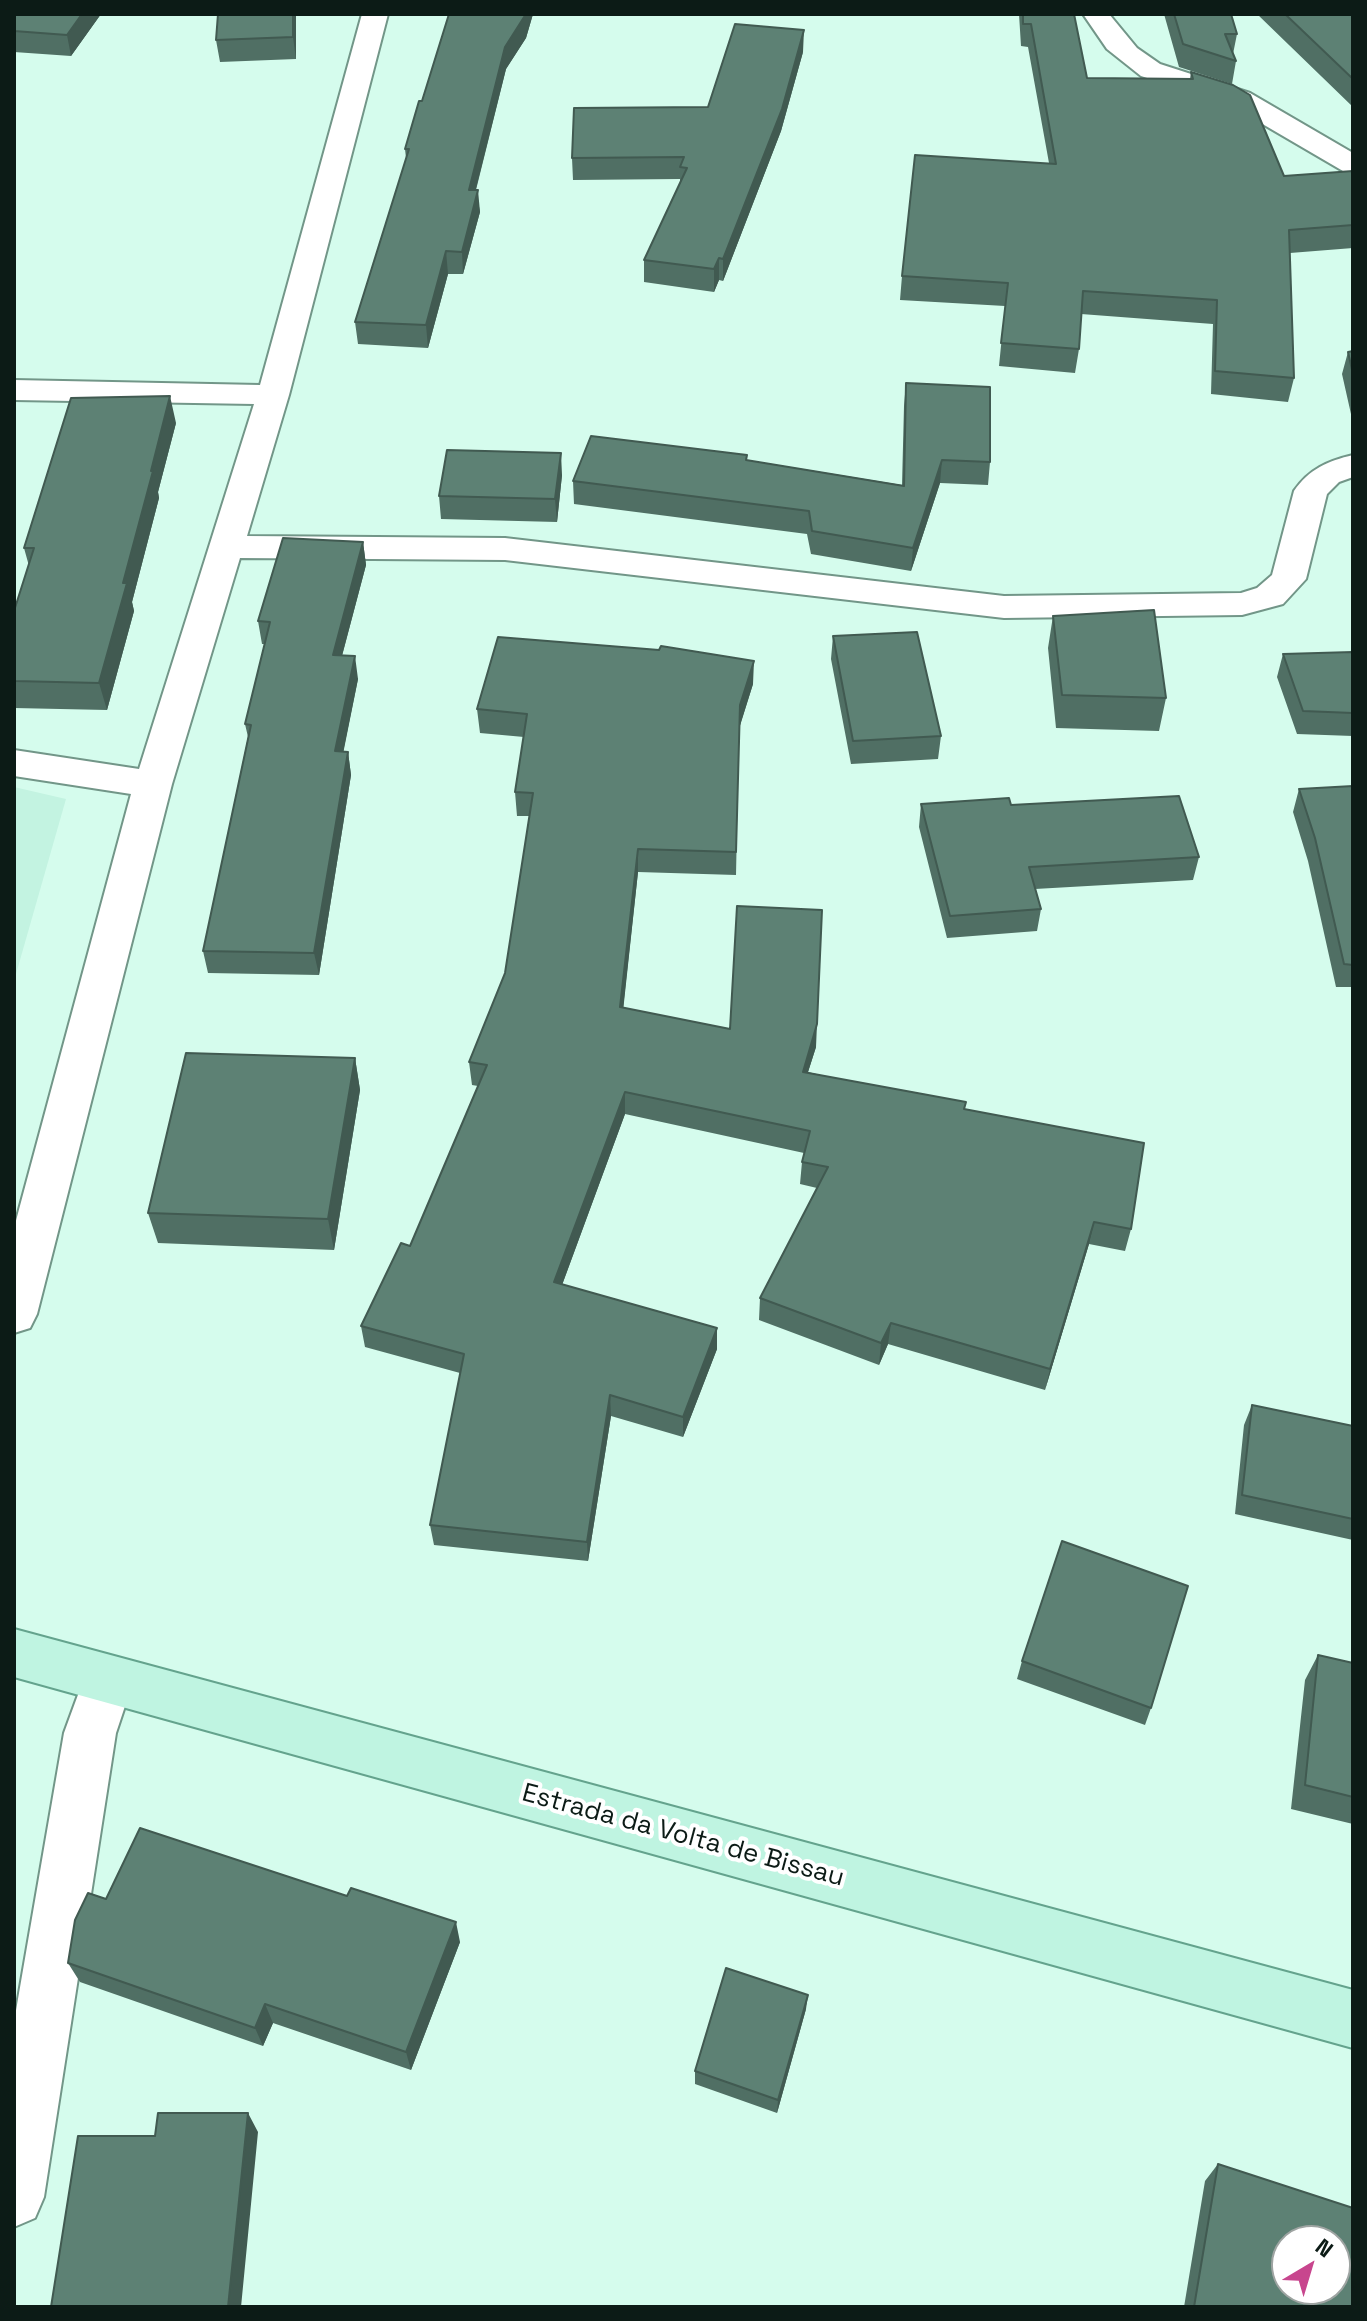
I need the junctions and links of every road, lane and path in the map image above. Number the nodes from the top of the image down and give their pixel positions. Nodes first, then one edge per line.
1 (375, 14) edge
2 (1096, 14) edge
3 (1353, 165) edge
4 (14, 390) edge
5 (273, 395) junction
6 (1353, 465) edge
7 (225, 547) junction
8 (14, 763) edge
9 (153, 784) junction
10 (14, 1314) edge
11 (14, 1653) edge
12 (108, 1679) junction
13 (1353, 2019) edge
14 (14, 2197) edge

1 - 5 street
2 - 3 street
4 - 5 street
5 - 7 street
6 - 7 street
7 - 9 street
8 - 9 street
9 - 10 street
11 - 12 main road, Estrada da Volta de Bissau
12 - 13 main road, Estrada da Volta de Bissau
12 - 14 street

